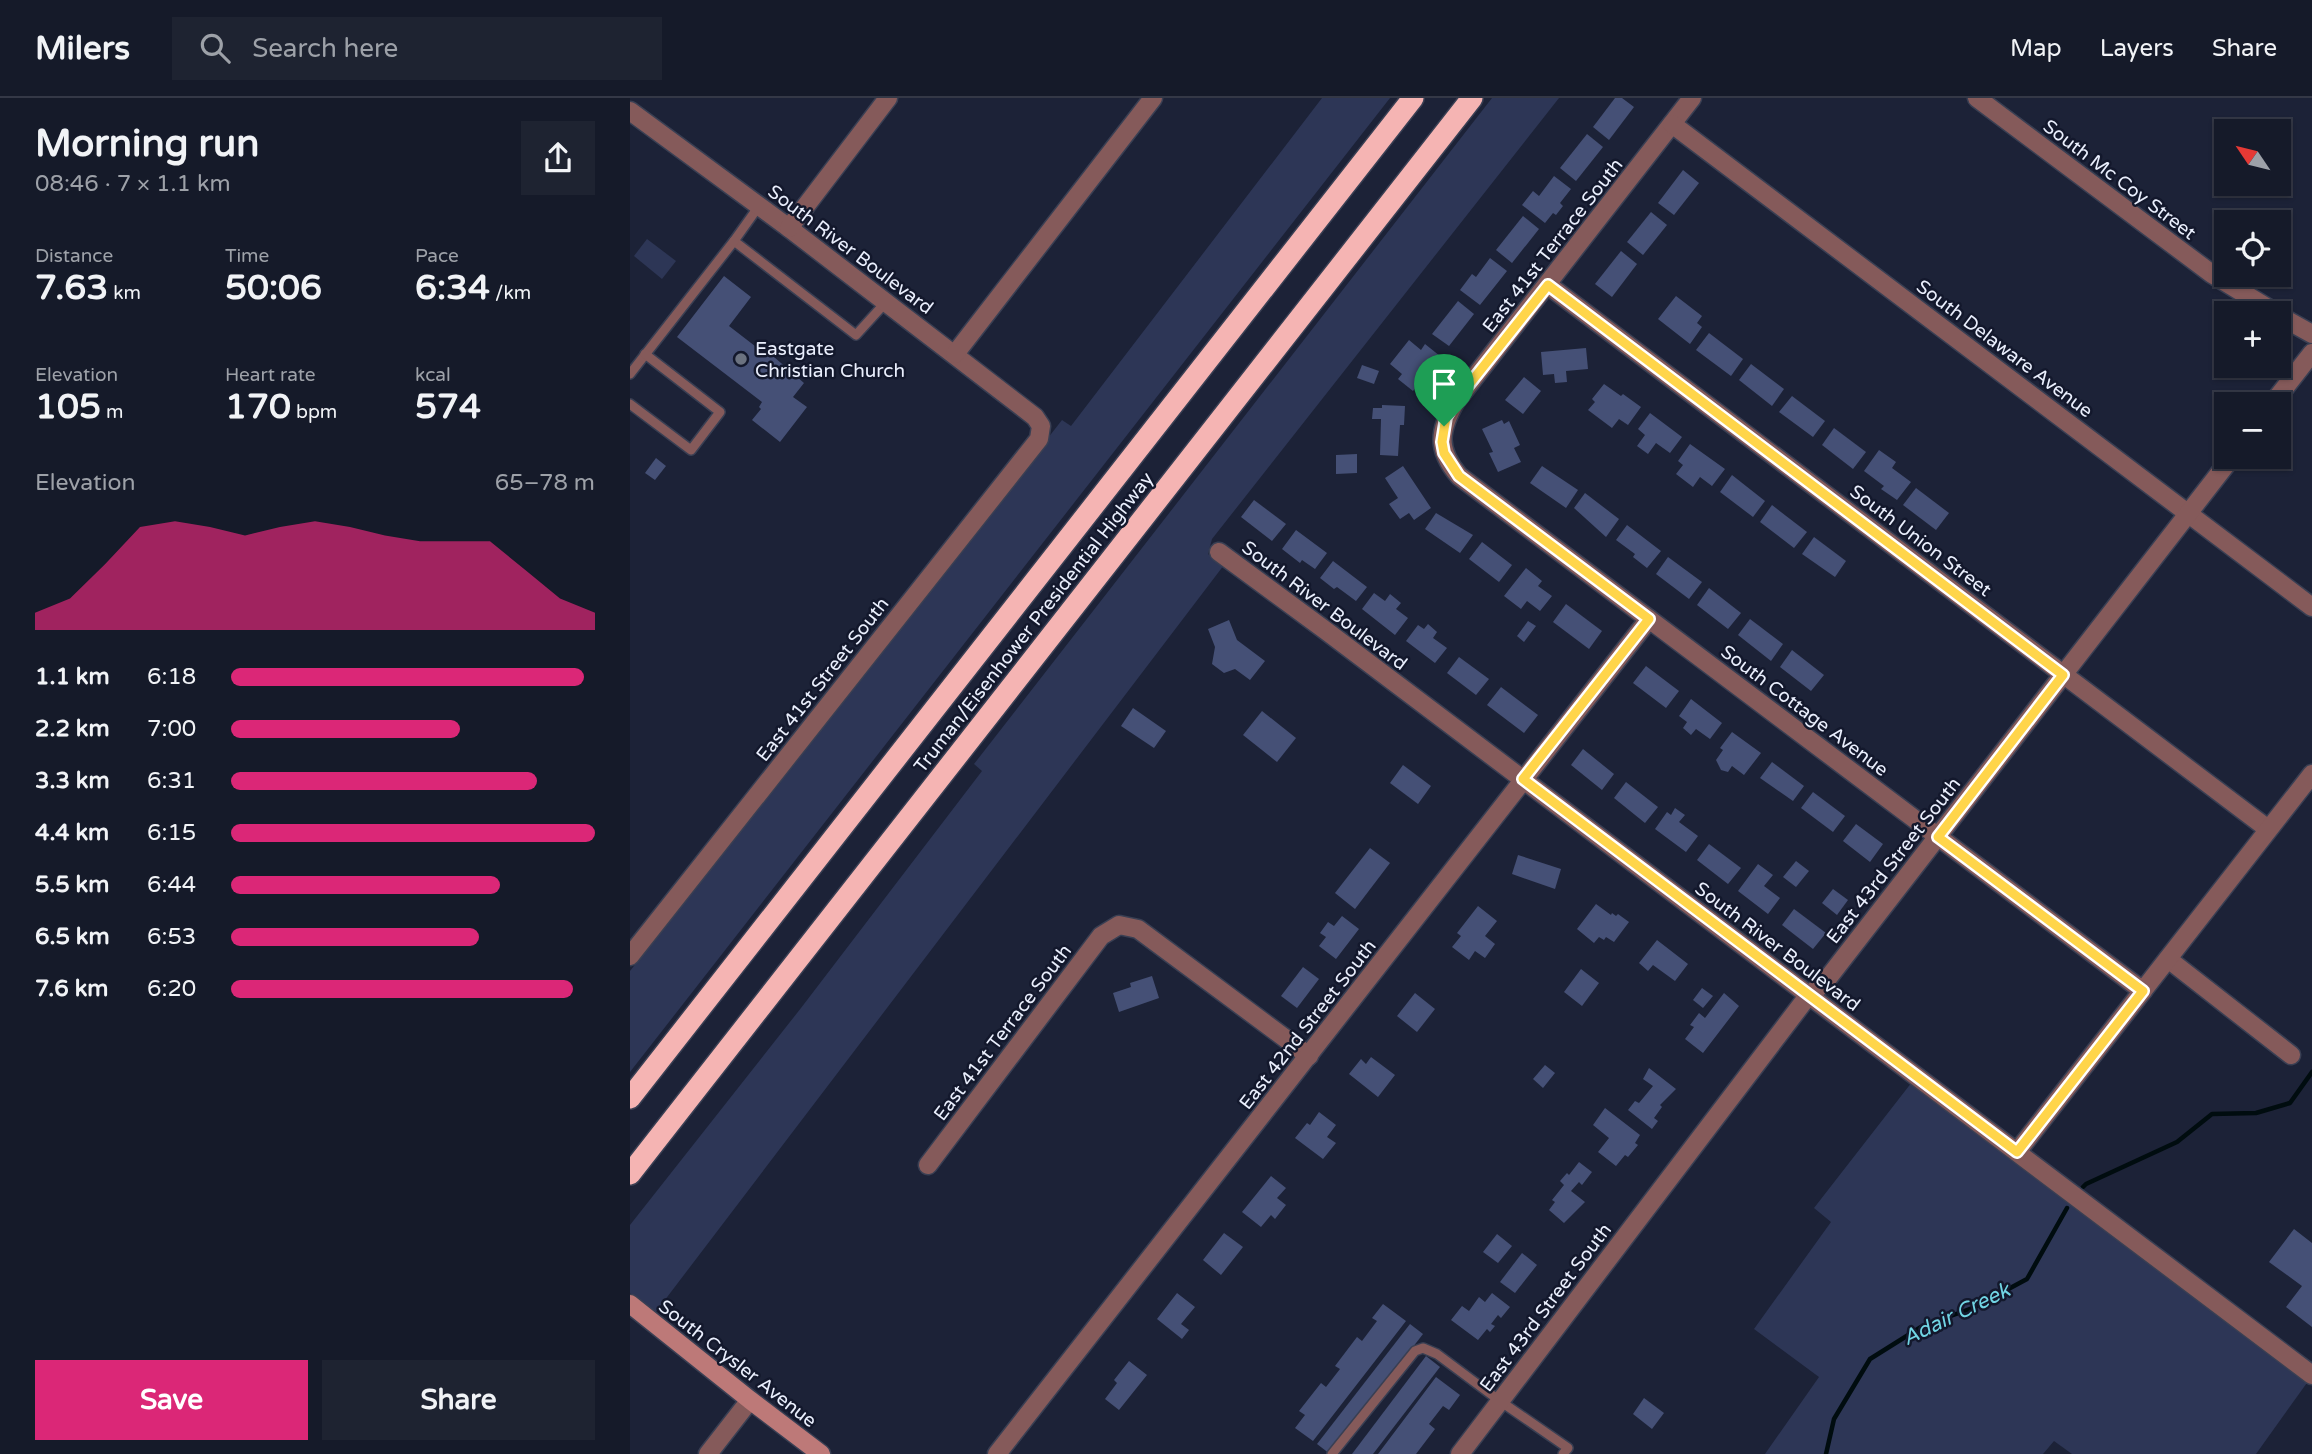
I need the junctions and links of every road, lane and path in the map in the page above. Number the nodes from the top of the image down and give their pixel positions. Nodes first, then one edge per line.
1 (888, 98) edge
2 (1153, 98) edge
3 (1413, 98) edge
4 (1472, 98) edge
5 (1692, 98) edge
6 (1977, 98) edge
7 (630, 111) edge
8 (1672, 124) junction
9 (759, 206) junction
10 (789, 228) junction
11 (734, 241) junction
12 (1548, 285) junction
13 (2256, 301) edge
14 (886, 302) junction
15 (2291, 322) edge
16 (2312, 334) edge
17 (2312, 353) edge
18 (645, 354) junction
19 (955, 354) junction
20 (630, 374) edge
21 (2281, 392) edge
22 (630, 404) edge
23 (1041, 426) joint
24 (1447, 459) joint
25 (2223, 469) edge
26 (2188, 513) junction
27 (1219, 552) dead end
28 (2312, 607) edge
29 (1649, 619) junction
30 (2063, 675) junction
31 (2312, 774) edge
32 (1523, 779) junction
33 (2268, 829) junction
34 (1938, 837) junction
35 (630, 956) edge
36 (2168, 959) junction
37 (2143, 991) junction
38 (1808, 996) junction
39 (2291, 1055) dead end
40 (1309, 1056) junction
41 (630, 1098) edge
42 (2017, 1152) junction
43 (928, 1165) dead end
44 (630, 1174) edge
45 (630, 1304) edge
46 (2312, 1375) edge
47 (750, 1400) junction
48 (1500, 1401) junction
49 (1566, 1451) edge
50 (708, 1454) edge
51 (821, 1454) edge
52 (998, 1454) edge
53 (1332, 1454) edge
54 (1460, 1454) edge
55 (1577, 1454) edge

1 - 10 street
2 - 19 street
3 - 41 highway, Truman/Eisenhower Presidential Highway
4 - 44 highway, Truman/Eisenhower Presidential Highway
5 - 8 street, East 41st Terrace South
6 - 13 street, South Mc Coy Street
7 - 9 street, South River Boulevard
8 - 12 street, East 41st Terrace South
8 - 26 street, South Delaware Avenue
9 - 10 street, South River Boulevard
9 - 11 lane
10 - 14 street, South River Boulevard
11 - 14 lane
11 - 18 lane
12 - 24 street, East 41st Terrace South
12 - 30 street, South Union Street
14 - 19 street, South River Boulevard
15 - 16 street, South Mc Coy Street
17 - 21 street
18 - 20 lane
18 - 22 lane
19 - 23 street, South River Boulevard
23 - 35 street, East 41st Street South
24 - 29 street, South Cottage Avenue
25 - 26 street, East 43rd Street South
26 - 28 street, South Delaware Avenue
26 - 30 street, East 43rd Street South
27 - 32 street, South River Boulevard
29 - 32 street, East 42nd Street South
29 - 34 street, South Cottage Avenue
30 - 33 street, South Union Street
30 - 34 street, East 43rd Street South
31 - 33 street
32 - 38 street, South River Boulevard
32 - 40 street, East 42nd Street South
33 - 36 street
34 - 37 street, South Cottage Avenue
34 - 38 street, East 43rd Street South
36 - 37 street
36 - 39 street
37 - 42 street
38 - 42 street, South River Boulevard
38 - 48 street, East 43rd Street South
40 - 43 street, East 41st Terrace South
40 - 52 street, East 42nd Street South
42 - 46 street, South River Boulevard
45 - 47 main road, South Crysler Avenue
47 - 50 street
47 - 51 main road, South Crysler Avenue
48 - 49 lane
48 - 53 lane
48 - 54 street, East 43rd Street South
49 - 55 lane

